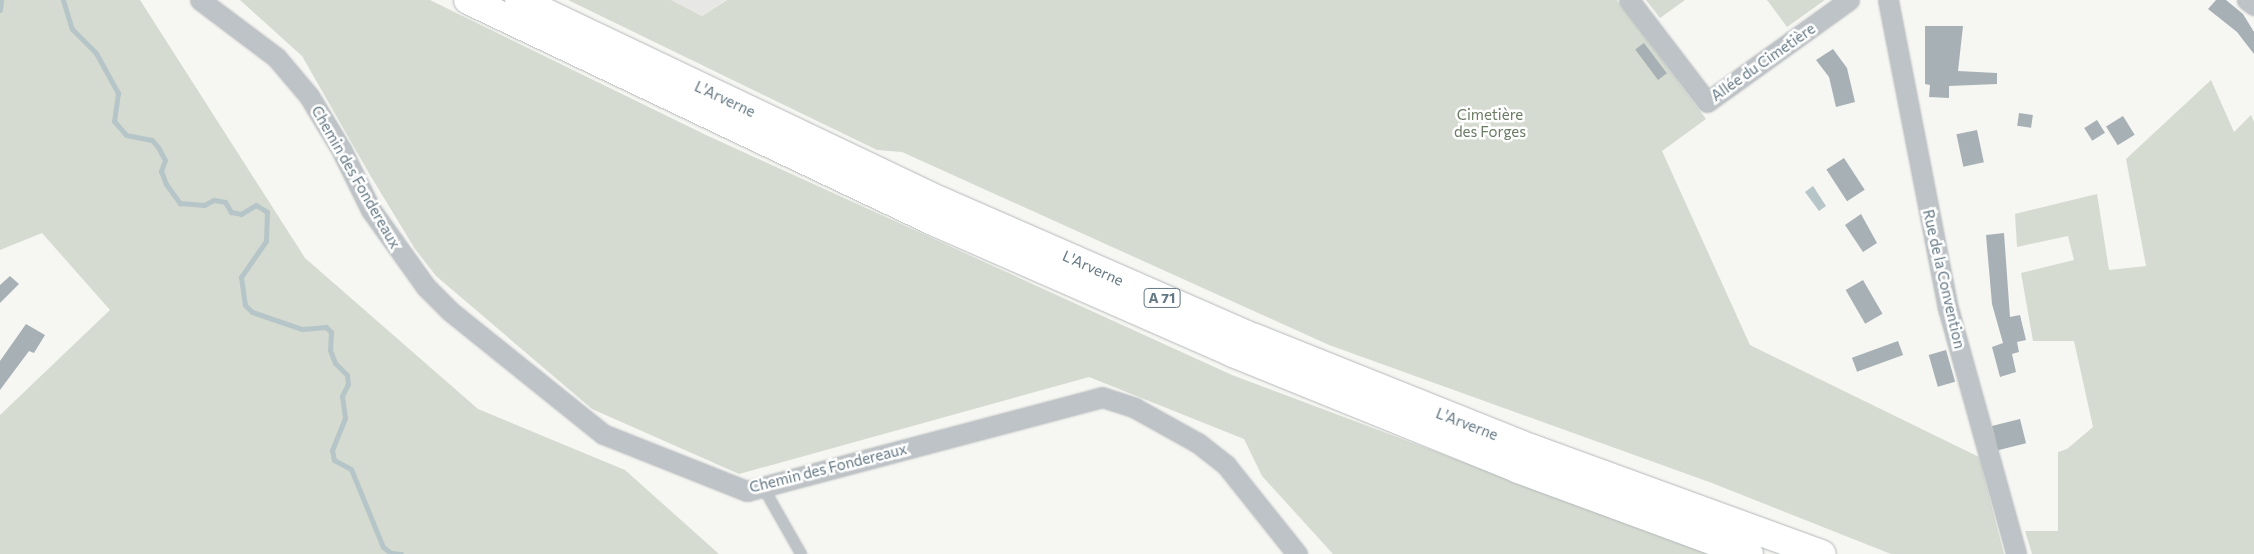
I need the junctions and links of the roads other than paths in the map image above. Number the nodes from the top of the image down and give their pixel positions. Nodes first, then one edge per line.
1 (200, 0) edge
2 (468, 0) edge
3 (519, 0) edge
4 (1630, 0) edge
5 (1849, 0) edge
6 (1888, 0) edge
7 (2247, 0) edge
8 (2254, 4) edge
9 (763, 487) junction
10 (801, 554) edge
11 (1297, 554) edge
12 (1749, 554) edge
13 (1822, 554) edge
14 (2016, 554) edge

1 - 9 street, Chemin des Fondereaux
2 - 12 highway, L'Arverne / A 71
3 - 13 highway, L'Arverne / A 71
4 - 5 street, Allée du Cimetière
6 - 14 street, Rue de la Convention
7 - 8 street
9 - 10 lane
9 - 11 street, Chemin des Fondereaux

